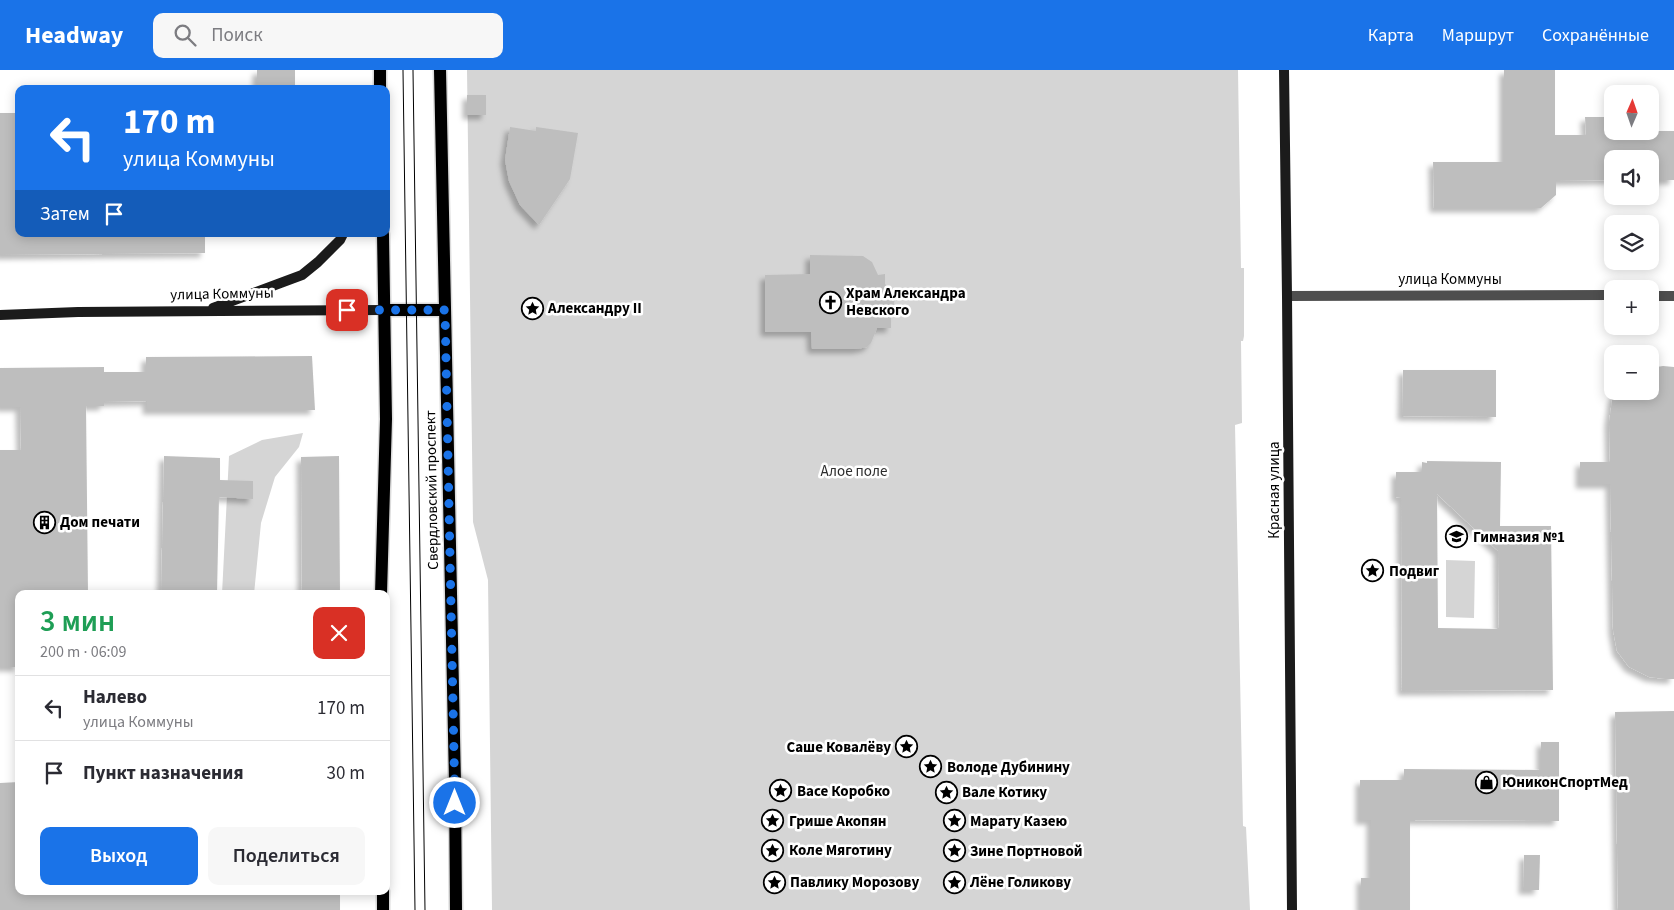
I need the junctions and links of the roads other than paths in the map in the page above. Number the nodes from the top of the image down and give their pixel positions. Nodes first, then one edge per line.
1 (380, 70) edge
2 (440, 70) edge
3 (1284, 70) edge
4 (380, 85) edge
5 (342, 237) edge
6 (383, 237) edge
7 (1604, 295) edge
8 (1287, 296) junction
9 (1659, 296) edge
10 (1674, 296) edge
11 (385, 310) junction
12 (445, 310) junction
13 (205, 311) junction
14 (0, 315) edge
15 (381, 590) edge
16 (383, 895) edge
17 (383, 910) edge
18 (456, 910) edge
19 (1292, 910) edge

1 - 4 main road
2 - 12 main road, Свердловский проспект
3 - 8 main road, Красная улица
5 - 13 main road
6 - 11 main road
7 - 8 street, улица Коммуны
8 - 19 main road, Красная улица
9 - 10 street
11 - 12 main road, улица Коммуны
11 - 13 main road, улица Коммуны
11 - 15 main road
12 - 18 main road, Свердловский проспект
13 - 14 main road, улица Коммуны
16 - 17 main road

